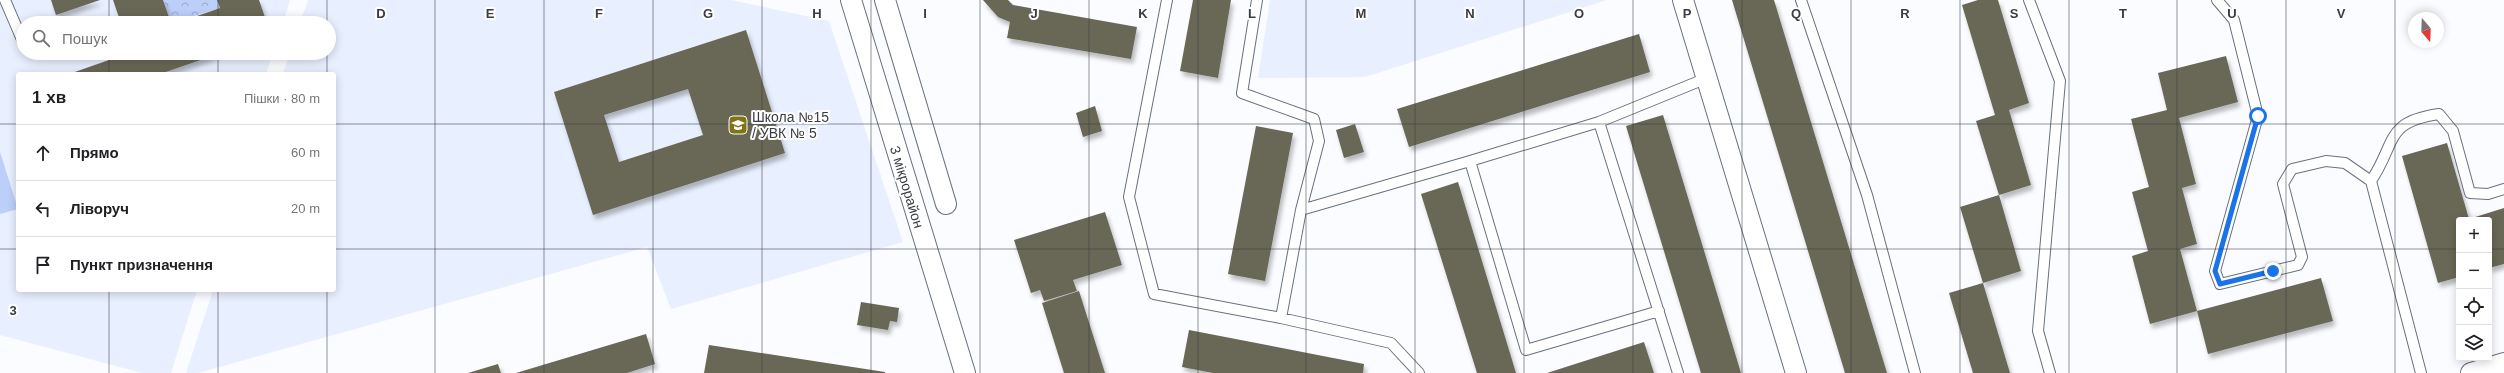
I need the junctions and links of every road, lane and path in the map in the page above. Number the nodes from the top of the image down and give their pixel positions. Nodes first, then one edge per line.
1 (5, 0) edge
2 (851, 0) edge
3 (885, 0) edge
4 (1167, 0) edge
5 (1257, 0) edge
6 (1683, 0) edge
7 (1801, 0) edge
8 (2029, 0) edge
9 (2217, 0) edge
10 (16, 26) edge
11 (1707, 78) junction
12 (1599, 122) junction
13 (1470, 161) junction
14 (2371, 181) junction
15 (2504, 189) edge
16 (946, 204) dead end
17 (1300, 210) junction
18 (1659, 311) junction
19 (1280, 318) junction
20 (2504, 364) edge
21 (965, 373) edge
22 (1418, 373) edge
23 (1678, 373) edge
24 (1796, 373) edge
25 (1915, 373) edge
26 (2050, 373) edge
27 (2421, 373) edge
28 (2471, 373) edge

1 - 10 lane
2 - 21 street, 3 мікрорайон
3 - 16 street
4 - 19 lane
5 - 17 lane
6 - 11 street
7 - 25 lane
8 - 26 lane
9 - 14 lane
11 - 12 lane
11 - 24 street
12 - 13 lane
12 - 18 lane
13 - 17 lane
13 - 18 lane
14 - 15 lane
14 - 27 lane
17 - 19 lane
18 - 23 lane
19 - 22 lane
20 - 28 street

